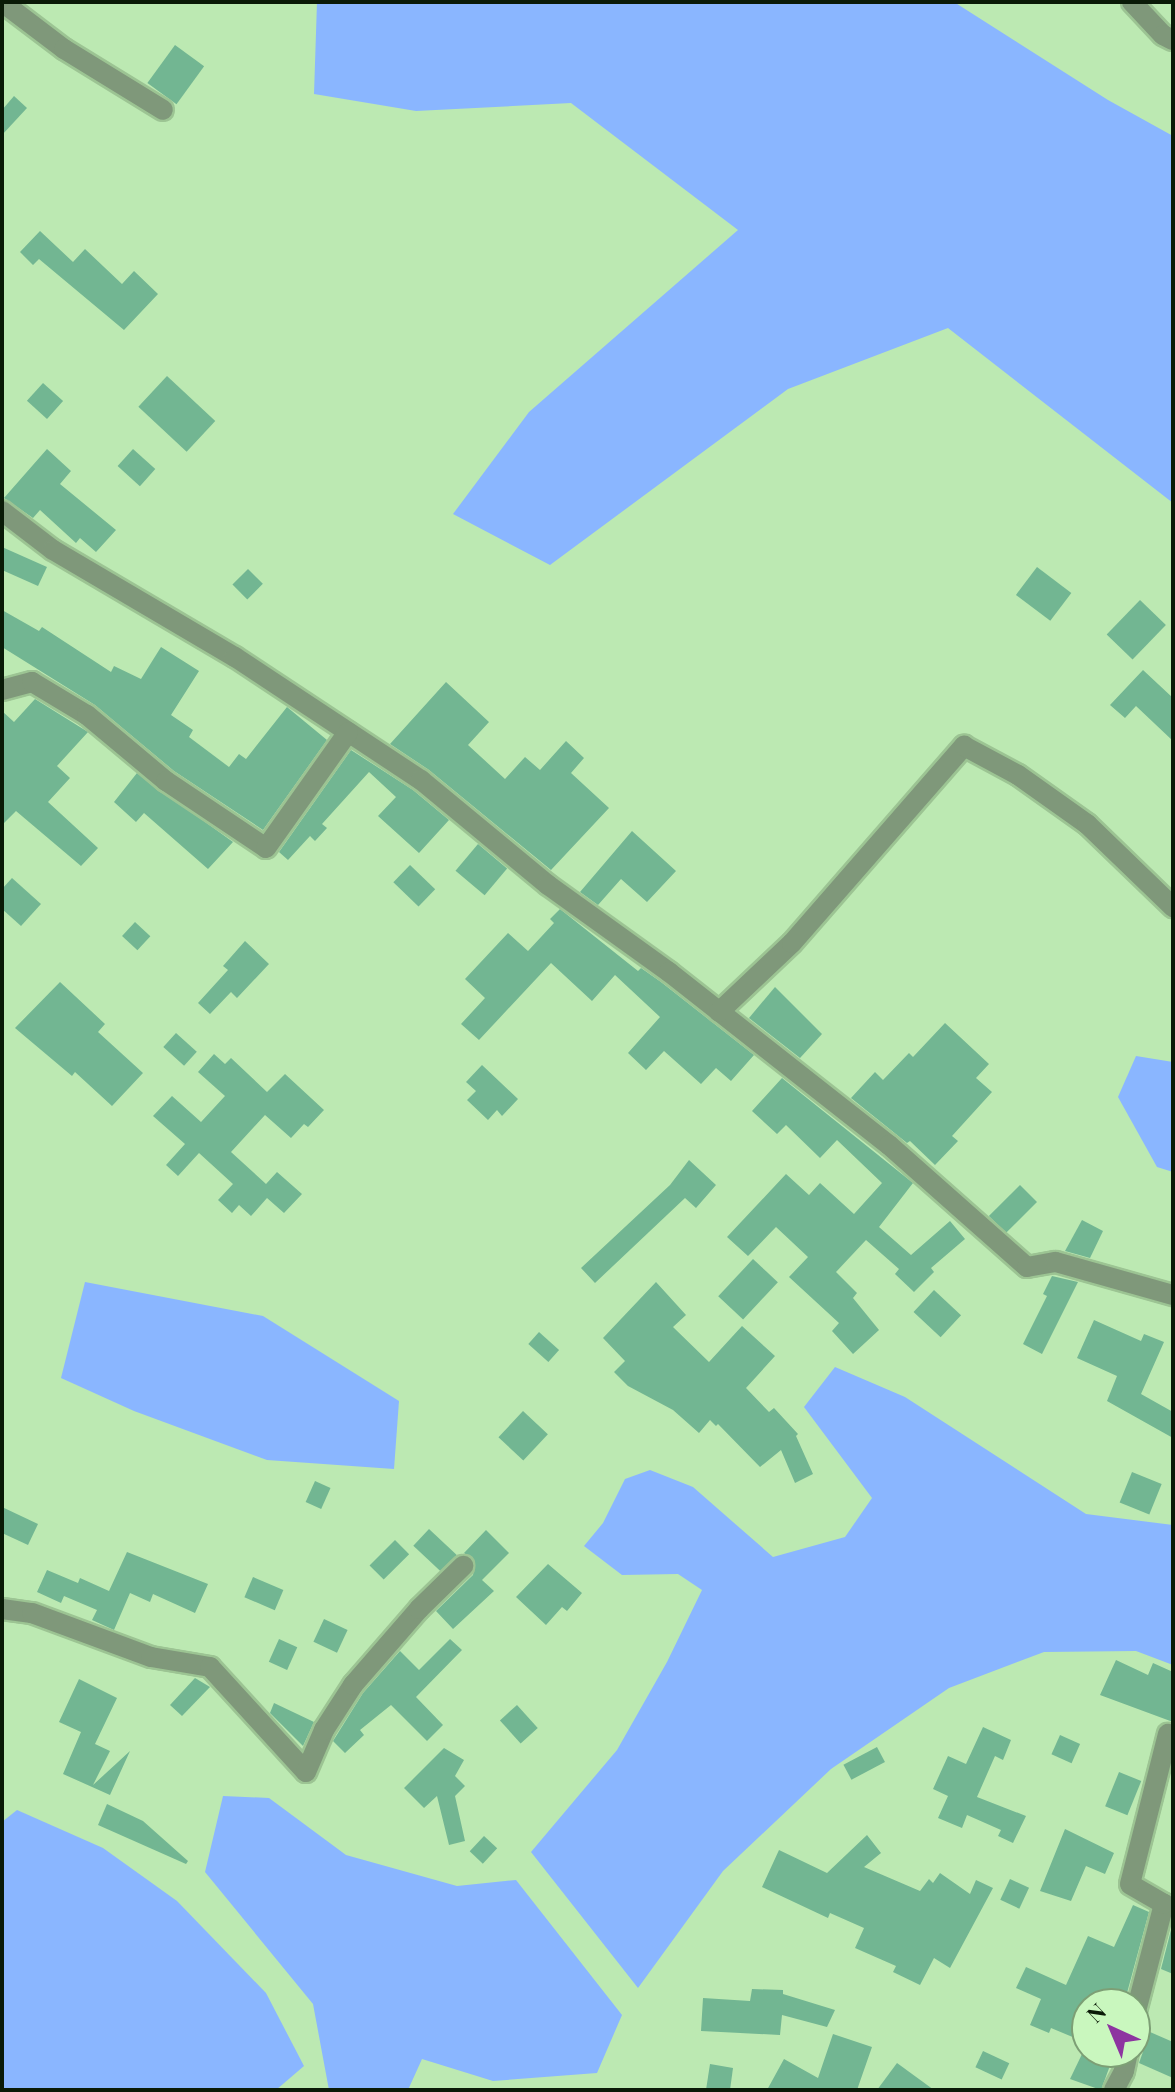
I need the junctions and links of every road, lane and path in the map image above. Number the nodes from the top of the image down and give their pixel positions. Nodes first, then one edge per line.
1 (2, 2) edge
2 (1132, 2) edge
3 (1173, 40) edge
4 (163, 110) dead end
5 (2, 511) edge
6 (2, 690) edge
7 (348, 732) junction
8 (1173, 907) edge
9 (719, 1012) junction
10 (1173, 1295) edge
11 (463, 1566) dead end
12 (2, 1609) edge
13 (1168, 1734) dead end
14 (1169, 1908) edge
15 (1144, 1988) edge
16 (1125, 2068) edge
17 (1114, 2090) edge

1 - 4 street
2 - 3 street
5 - 7 street
6 - 7 street
7 - 9 street
8 - 9 street
9 - 10 street
11 - 12 street
13 - 14 street
14 - 15 street
16 - 17 street

